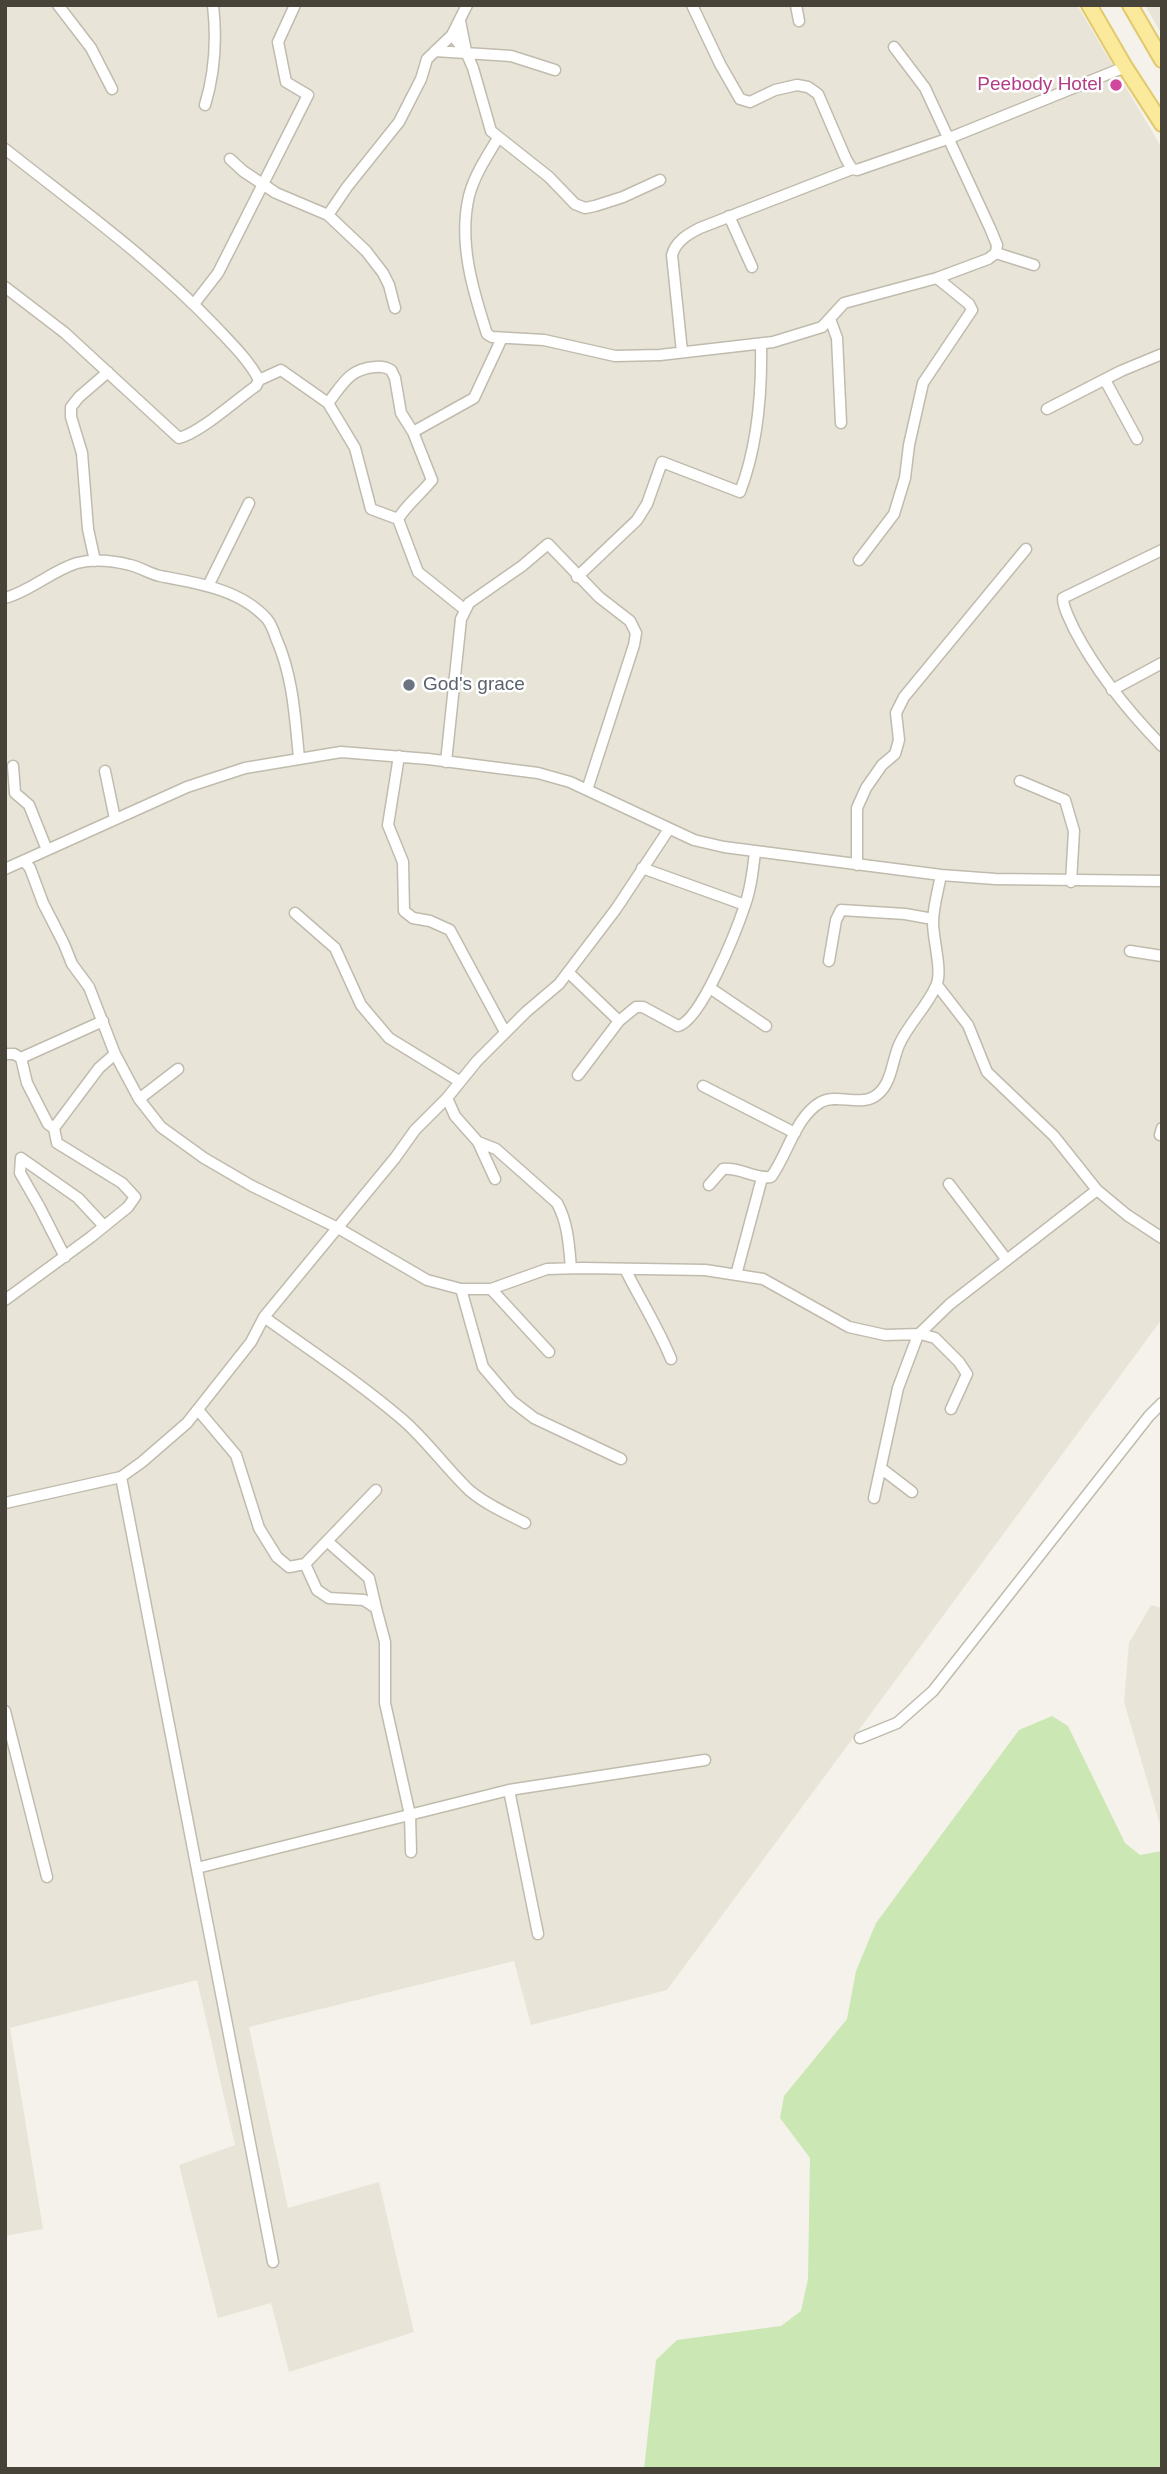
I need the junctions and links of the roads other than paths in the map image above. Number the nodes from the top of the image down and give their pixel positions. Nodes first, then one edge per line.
1 (58, 5) edge
2 (213, 5) edge
3 (295, 5) edge
4 (467, 5) edge
5 (692, 5) edge
6 (796, 5) edge
7 (1089, 5) edge
8 (1130, 5) edge
9 (460, 20) junction
10 (799, 21) dead end
11 (452, 35) junction
12 (894, 47) dead end
13 (435, 51) junction
14 (466, 52) junction
15 (1162, 60) edge
16 (1125, 67) junction
17 (555, 70) dead end
18 (112, 89) dead end
19 (205, 105) dead end
20 (1162, 124) edge
21 (498, 138) junction
22 (947, 139) junction
23 (5, 149) edge
24 (230, 159) dead end
25 (852, 169) junction
26 (660, 180) dead end
27 (262, 184) junction
28 (328, 215) junction
29 (729, 216) junction
30 (996, 253) junction
31 (1034, 265) dead end
32 (752, 267) dead end
33 (937, 278) junction
34 (5, 287) edge
35 (194, 304) junction
36 (395, 308) dead end
37 (830, 319) junction
38 (502, 338) junction
39 (761, 344) junction
40 (682, 352) junction
41 (1162, 354) edge
42 (108, 372) junction
43 (259, 380) junction
44 (1105, 380) junction
45 (328, 403) junction
46 (1047, 409) dead end
47 (841, 423) dead end
48 (414, 432) junction
49 (1137, 439) dead end
50 (249, 503) dead end
51 (398, 519) junction
52 (1026, 549) dead end
53 (1162, 550) edge
54 (859, 560) dead end
55 (95, 561) junction
56 (578, 577) junction
57 (208, 586) junction
58 (5, 598) edge
59 (464, 609) junction
60 (1162, 663) edge
61 (1112, 690) junction
62 (1162, 746) edge
63 (399, 756) junction
64 (299, 758) junction
65 (446, 761) junction
66 (13, 766) dead end
67 (105, 771) dead end
68 (1020, 781) dead end
69 (587, 790) junction
70 (115, 819) junction
71 (669, 829) junction
72 (47, 850) junction
73 (755, 852) junction
74 (24, 861) junction
75 (857, 865) junction
76 (642, 868) junction
77 (5, 869) edge
78 (941, 875) junction
79 (1162, 881) edge
80 (1071, 882) junction
81 (745, 905) junction
82 (295, 913) dead end
83 (933, 919) junction
84 (1130, 951) dead end
85 (1162, 956) edge
86 (829, 961) dead end
87 (568, 972) junction
88 (937, 985) junction
89 (710, 988) junction
90 (103, 1021) junction
91 (619, 1021) junction
92 (766, 1026) dead end
93 (505, 1032) junction
94 (5, 1054) edge
95 (115, 1054) junction
96 (20, 1058) junction
97 (178, 1069) dead end
98 (578, 1075) dead end
99 (459, 1081) junction
100 (703, 1086) dead end
101 (447, 1098) junction
102 (139, 1099) junction
103 (54, 1128) junction
104 (795, 1133) junction
105 (478, 1142) junction
106 (762, 1178) junction
107 (495, 1179) dead end
108 (949, 1184) dead end
109 (709, 1185) dead end
110 (1097, 1190) junction
111 (104, 1226) junction
112 (338, 1228) junction
113 (1162, 1238) edge
114 (65, 1257) junction
115 (1007, 1260) junction
116 (571, 1268) junction
117 (625, 1269) junction
118 (736, 1275) junction
119 (461, 1289) junction
120 (491, 1289) junction
121 (5, 1300) edge
122 (264, 1317) junction
123 (918, 1335) junction
124 (549, 1352) dead end
125 (671, 1359) dead end
126 (1162, 1403) edge
127 (198, 1409) junction
128 (951, 1409) dead end
129 (621, 1459) dead end
130 (882, 1469) junction
131 (121, 1477) junction
132 (376, 1490) dead end
133 (912, 1492) dead end
134 (874, 1498) dead end
135 (5, 1503) edge
136 (525, 1523) dead end
137 (327, 1541) junction
138 (304, 1564) junction
139 (376, 1608) junction
140 (5, 1711) edge
141 (860, 1738) dead end
142 (705, 1760) dead end
143 (509, 1790) junction
144 (410, 1815) junction
145 (411, 1852) dead end
146 (197, 1868) junction
147 (47, 1877) dead end
148 (538, 1934) dead end
149 (273, 2262) dead end

1 - 18 street
2 - 19 street
3 - 27 street
4 - 9 street
5 - 25 street
6 - 10 street
7 - 16 main road
8 - 15 main road
9 - 11 street
9 - 14 street
11 - 13 street
11 - 14 street
12 - 22 street
13 - 14 street
13 - 28 street
14 - 17 street
14 - 21 street
16 - 20 main road
16 - 22 street
21 - 26 street
21 - 38 street
22 - 25 street
22 - 30 street
23 - 35 street
24 - 27 street
25 - 29 street
27 - 28 street
27 - 35 street
28 - 36 street
29 - 32 street
29 - 40 street
30 - 31 street
30 - 33 street
33 - 37 street
33 - 54 street
34 - 42 street
35 - 43 street
37 - 39 street
37 - 47 street
38 - 40 street
38 - 48 street
39 - 40 street
39 - 56 street
41 - 44 street
42 - 43 street
42 - 55 street
43 - 45 street
44 - 46 street
44 - 49 street
45 - 48 street
45 - 51 street
48 - 51 street
50 - 57 street
51 - 59 street
52 - 75 street
53 - 61 street
55 - 57 street
55 - 58 street
56 - 59 street
56 - 69 street
57 - 64 street
59 - 65 street
60 - 61 street
61 - 62 street
63 - 64 street
63 - 65 street
63 - 93 street
64 - 70 street
65 - 69 street
66 - 72 street
67 - 70 street
68 - 80 street
69 - 71 street
70 - 72 street
71 - 73 street
71 - 76 street
72 - 74 street
73 - 75 street
73 - 81 street
74 - 77 street
74 - 90 street
75 - 78 street
76 - 81 street
76 - 87 street
78 - 80 street
78 - 83 street
79 - 80 street
81 - 89 street
82 - 99 street
83 - 86 street
83 - 88 street
84 - 85 street
87 - 91 street
87 - 93 street
88 - 104 street
88 - 110 street
89 - 91 street
89 - 92 street
90 - 95 street
90 - 96 street
91 - 98 street
93 - 99 street
94 - 96 street
95 - 102 street
95 - 103 street
96 - 103 street
97 - 102 street
99 - 101 street
100 - 104 street
101 - 105 street
101 - 112 street
102 - 112 street
103 - 111 street
104 - 106 street
105 - 107 street
105 - 116 street
106 - 109 street
106 - 118 street
108 - 115 street
110 - 113 street
110 - 115 street
111 - 114 street
111 - 114 street
112 - 119 street
112 - 122 street
114 - 121 street
115 - 123 street
116 - 117 street
116 - 120 street
117 - 118 street
117 - 125 street
118 - 123 street
119 - 120 street
119 - 129 street
120 - 124 street
122 - 127 street
122 - 136 street
123 - 128 street
123 - 130 street
126 - 141 street
127 - 131 street
127 - 138 street
130 - 133 street
130 - 134 street
131 - 135 street
131 - 146 street
132 - 137 street
137 - 138 street
137 - 139 street
138 - 139 street
139 - 144 street
140 - 147 street
142 - 143 street
143 - 144 street
143 - 148 street
144 - 145 street
144 - 146 street
146 - 149 street

